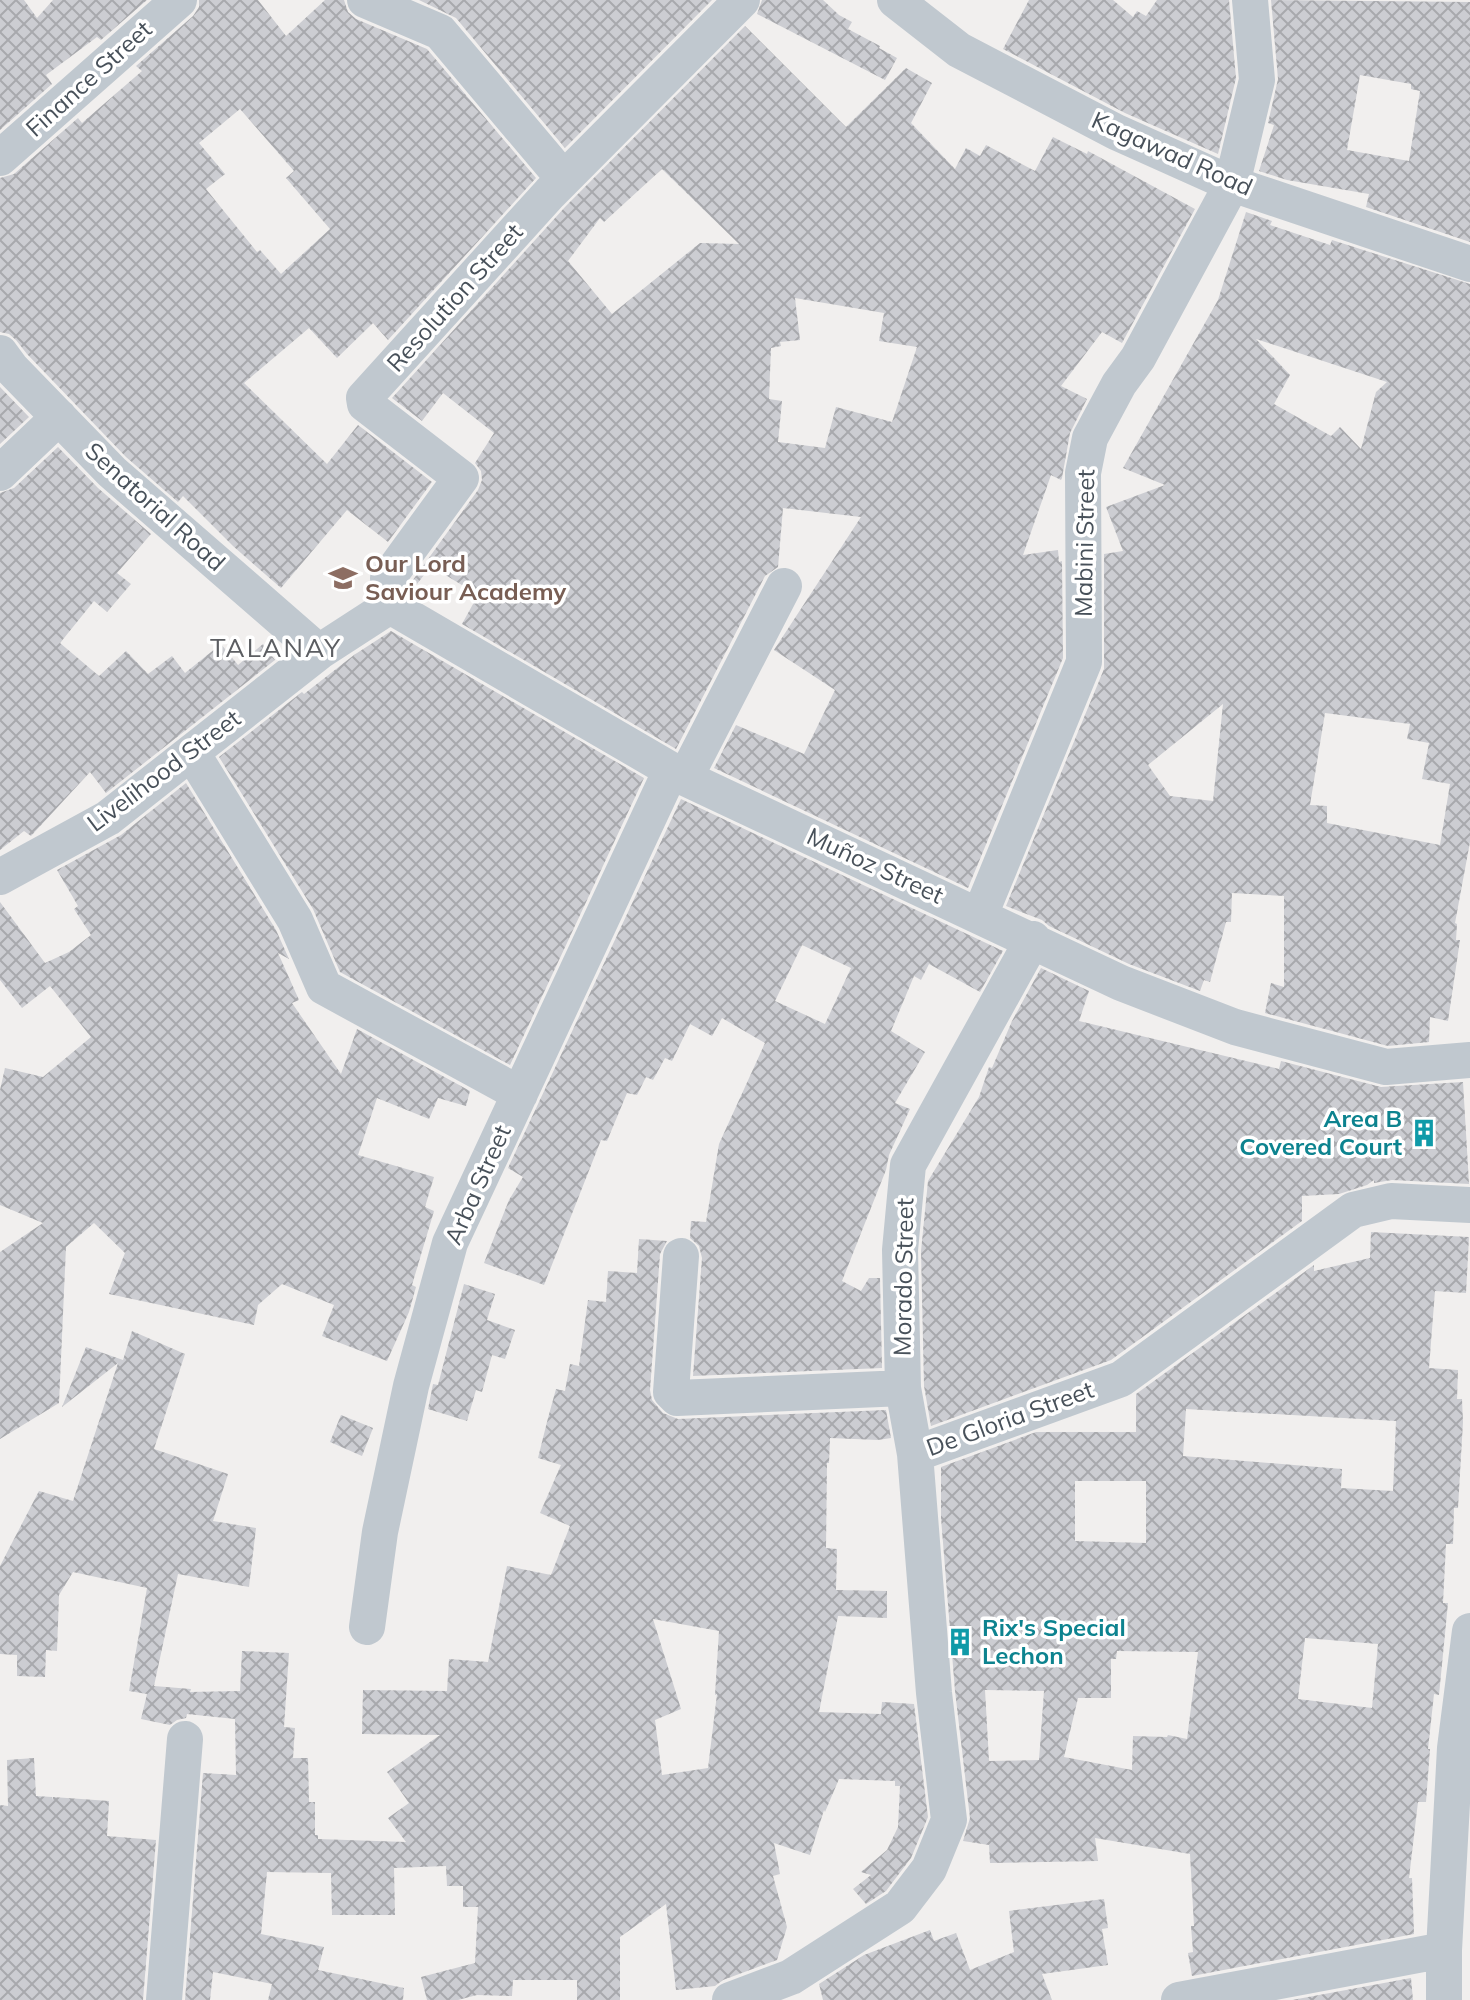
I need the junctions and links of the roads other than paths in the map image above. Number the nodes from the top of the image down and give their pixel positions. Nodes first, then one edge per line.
1 (179, 0) edge
2 (365, 0) edge
3 (742, 0) edge
4 (895, 0) edge
5 (1250, 0) edge
6 (0, 158) edge
7 (564, 179) junction
8 (1232, 184) junction
9 (1470, 264) edge
10 (0, 353) edge
11 (59, 417) junction
12 (0, 473) edge
13 (784, 586) dead end
14 (390, 606) junction
15 (319, 652) junction
16 (192, 753) junction
17 (678, 774) junction
18 (0, 877) edge
19 (980, 915) junction
20 (1033, 939) junction
21 (1470, 1060) edge
22 (520, 1094) junction
23 (1470, 1205) edge
24 (681, 1256) dead end
25 (903, 1388) junction
26 (915, 1454) junction
27 (367, 1627) dead end
28 (1470, 1631) edge
29 (185, 1739) dead end
30 (1444, 1950) junction
31 (1453, 1996) edge
32 (164, 2000) edge
33 (730, 2000) edge
34 (1179, 2000) edge

1 - 6 street, Finance Street
2 - 7 street
3 - 7 street, Resolution Street
4 - 8 street, Kagawad Road
5 - 8 street, Mabini Street
7 - 14 street, Resolution Street
8 - 9 street, Kagawad Road
8 - 19 street, Mabini Street
10 - 11 street, Senatorial Road
11 - 12 street
11 - 15 street, Senatorial Road
13 - 17 street, Arba Street
14 - 15 street
14 - 17 street, Muñoz Street
15 - 16 street, Livelihood Street
16 - 18 street, Livelihood Street
16 - 22 street
17 - 19 street, Muñoz Street
17 - 22 street, Arba Street
19 - 20 street, Muñoz Street
20 - 21 street, Muñoz Street
20 - 25 street, Morado Street
22 - 27 street, Arba Street
23 - 26 street, De Gloria Street
24 - 25 street
25 - 26 street, Morado Street
26 - 33 street, De Gloria Street
28 - 30 street
29 - 32 street
30 - 31 street
30 - 34 street

